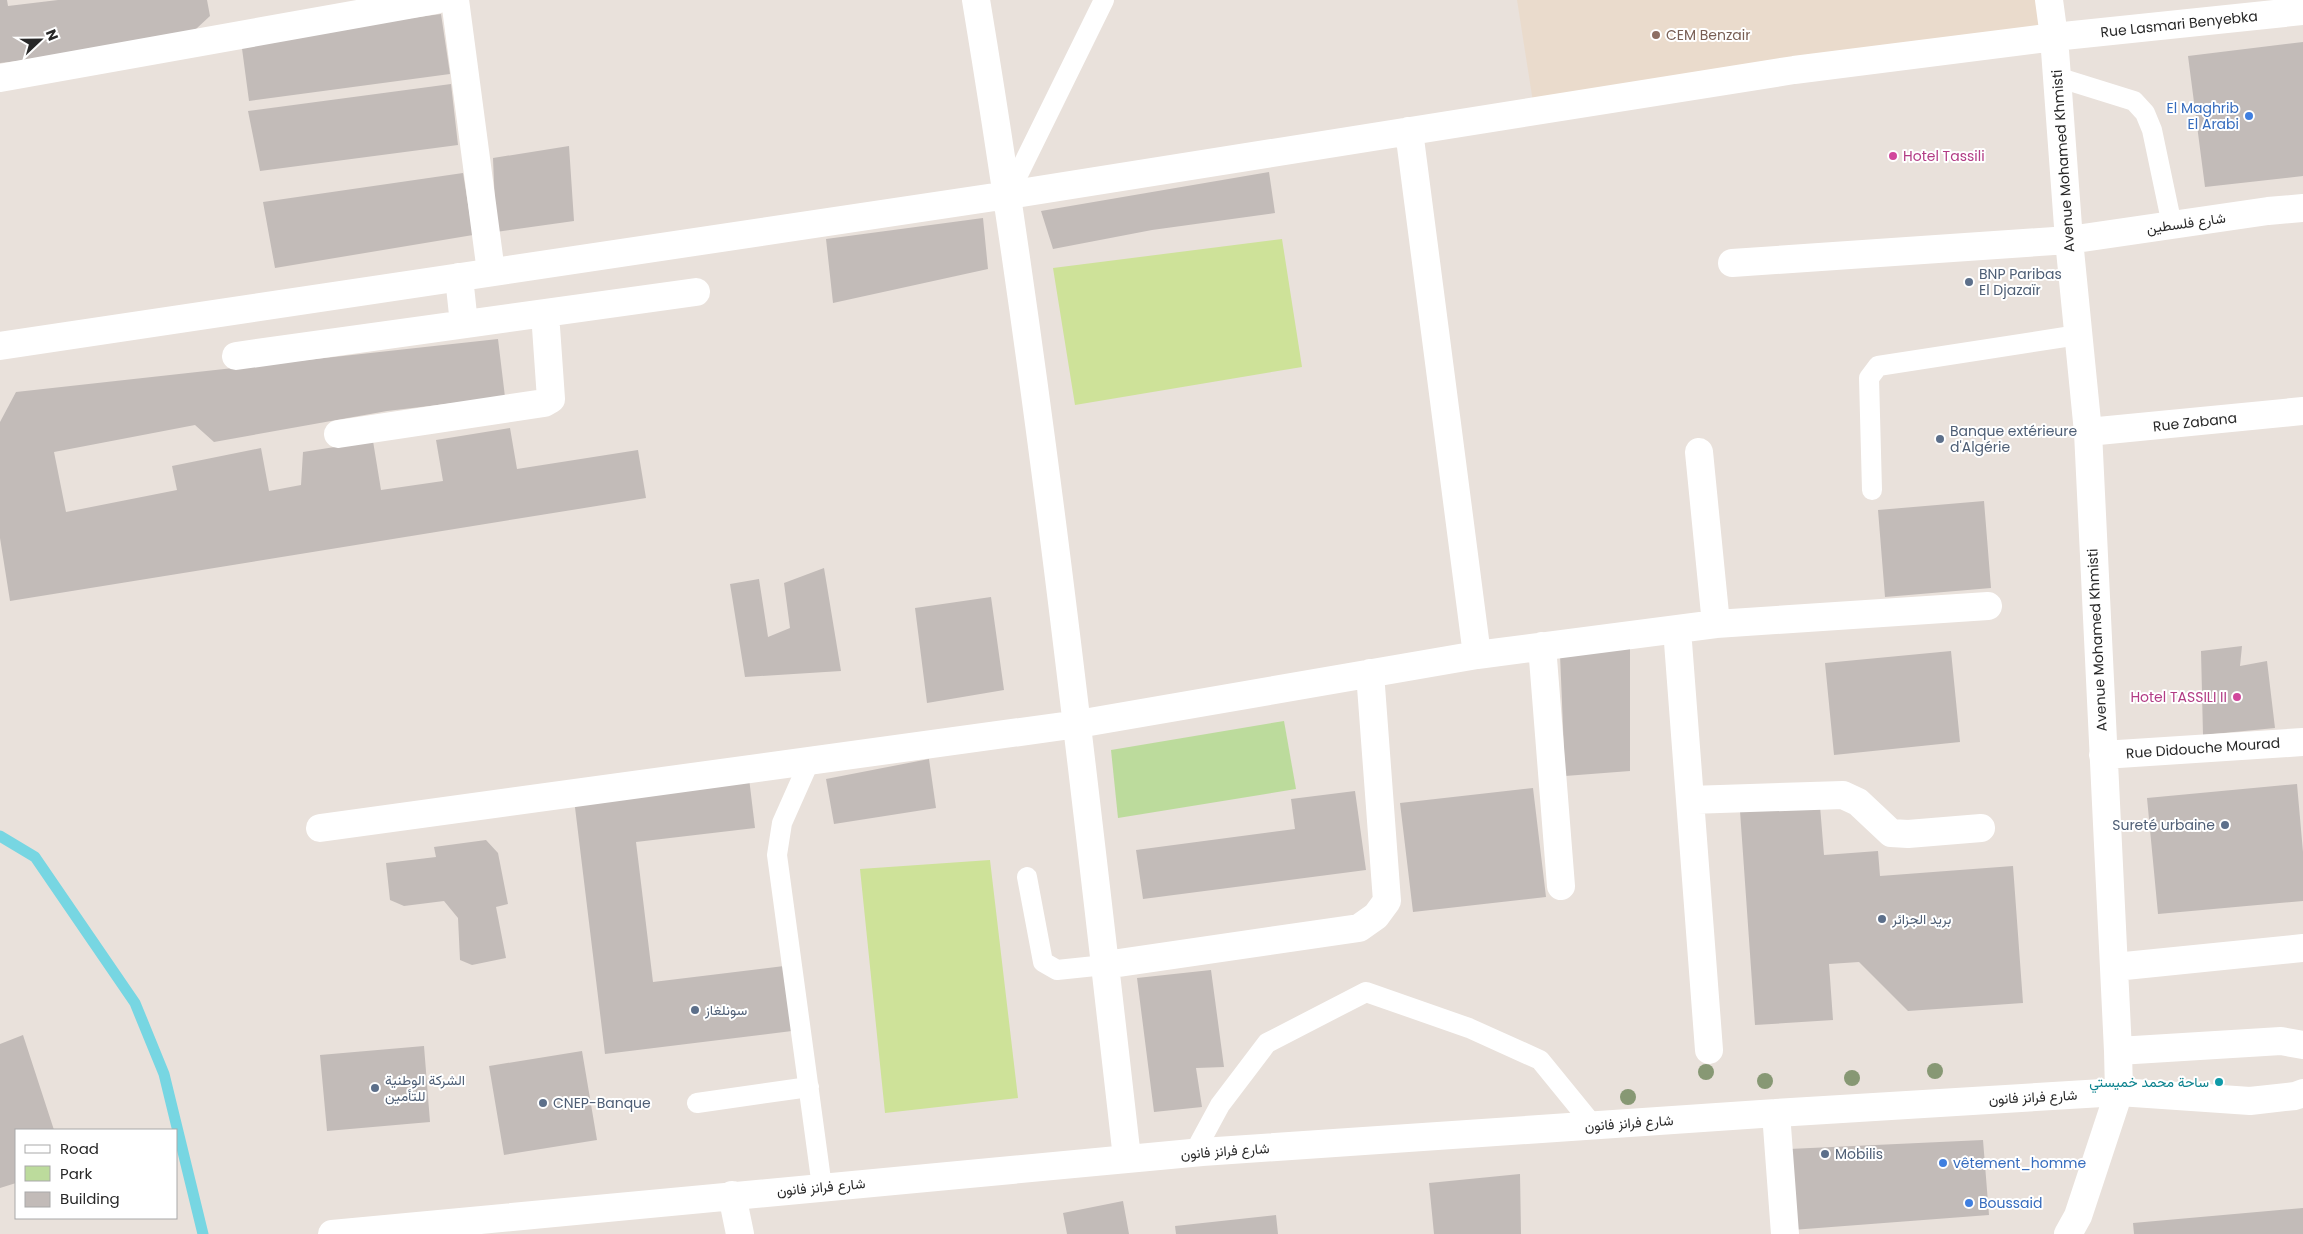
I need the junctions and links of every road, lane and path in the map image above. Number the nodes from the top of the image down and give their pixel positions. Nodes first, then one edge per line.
1 (436, 0) edge
2 (455, 0) edge
3 (976, 0) edge
4 (1104, 0) edge
5 (2049, 0) edge
6 (2303, 12) edge
7 (2054, 37) junction
8 (2057, 77) junction
9 (0, 78) edge
10 (1409, 131) junction
11 (1008, 195) junction
12 (2303, 208) edge
13 (2172, 225) junction
14 (2069, 240) junction
15 (1732, 263) dead end
16 (491, 272) junction
17 (459, 277) junction
18 (696, 292) dead end
19 (545, 313) junction
20 (464, 324) junction
21 (2078, 335) junction
22 (0, 346) edge
23 (236, 356) dead end
24 (2303, 411) edge
25 (2088, 432) junction
26 (338, 434) dead end
27 (1699, 452) dead end
28 (1872, 490) dead end
29 (1988, 606) dead end
30 (1716, 624) junction
31 (1677, 629) junction
32 (1542, 646) junction
33 (1477, 655) junction
34 (1370, 673) junction
35 (1078, 724) junction
36 (2303, 742) edge
37 (2103, 755) junction
38 (810, 760) junction
39 (1690, 800) junction
40 (320, 828) dead end
41 (1981, 828) dead end
42 (1027, 878) dead end
43 (1561, 886) dead end
44 (2303, 948) edge
45 (1105, 965) junction
46 (2115, 967) junction
47 (2303, 1045) edge
48 (1709, 1050) dead end
49 (2118, 1050) junction
50 (809, 1087) junction
51 (2119, 1092) junction
52 (2303, 1093) edge
53 (697, 1102) dead end
54 (1776, 1113) junction
55 (1593, 1125) junction
56 (1194, 1153) junction
57 (1127, 1158) junction
58 (822, 1187) junction
59 (732, 1195) junction
60 (332, 1234) edge
61 (740, 1234) edge
62 (1785, 1234) edge
63 (2068, 1234) edge

1 - 9 street
2 - 16 street
3 - 11 street
4 - 11 lane
5 - 7 street, Avenue Mohamed Khmisti
6 - 7 street, Rue Lasmari Benyebka
7 - 8 street, Avenue Mohamed Khmisti
7 - 10 street, Rue Lasmari Benyebka
8 - 13 lane
8 - 14 street, Avenue Mohamed Khmisti
10 - 11 street, Rue Lasmari Benyebka
10 - 33 street
11 - 16 street, Rue Lasmari Benyebka
11 - 35 street
12 - 13 street, شارع فلسطين
13 - 14 street, شارع فلسطين
14 - 15 street, شارع فلسطين
14 - 21 street, Avenue Mohamed Khmisti
16 - 17 street, Rue Lasmari Benyebka
17 - 20 street
17 - 22 street, Rue Lasmari Benyebka
18 - 19 street
19 - 20 street
19 - 26 street
20 - 23 street
21 - 25 street, Avenue Mohamed Khmisti
21 - 28 lane
24 - 25 street, Rue Zabana
25 - 37 street, Avenue Mohamed Khmisti
27 - 30 street
29 - 30 street
30 - 31 street
31 - 32 street
31 - 39 street
32 - 33 street
32 - 43 street
33 - 34 street
34 - 35 street
34 - 45 street
35 - 38 street
35 - 45 street
36 - 37 street, Rue Didouche Mourad
37 - 46 street, Avenue Mohamed Khmisti
38 - 40 street
38 - 50 lane
39 - 41 street
39 - 48 street
42 - 45 lane
44 - 46 street
45 - 57 street
46 - 49 street, Avenue Mohamed Khmisti
47 - 49 street
49 - 51 street, Avenue Mohamed Khmisti
50 - 53 lane
50 - 58 lane
51 - 52 street
51 - 54 street, شارع فرانز فانون
51 - 63 street, Avenue Mohamed Khmisti
54 - 55 street, شارع فرانز فانون
54 - 62 street
55 - 56 street, شارع فرانز فانون
55 - 56 lane
56 - 57 street, شارع فرانز فانون
57 - 58 street, شارع فرانز فانون
58 - 59 street, شارع فرانز فانون
59 - 60 street, شارع فرانز فانون
59 - 61 street

